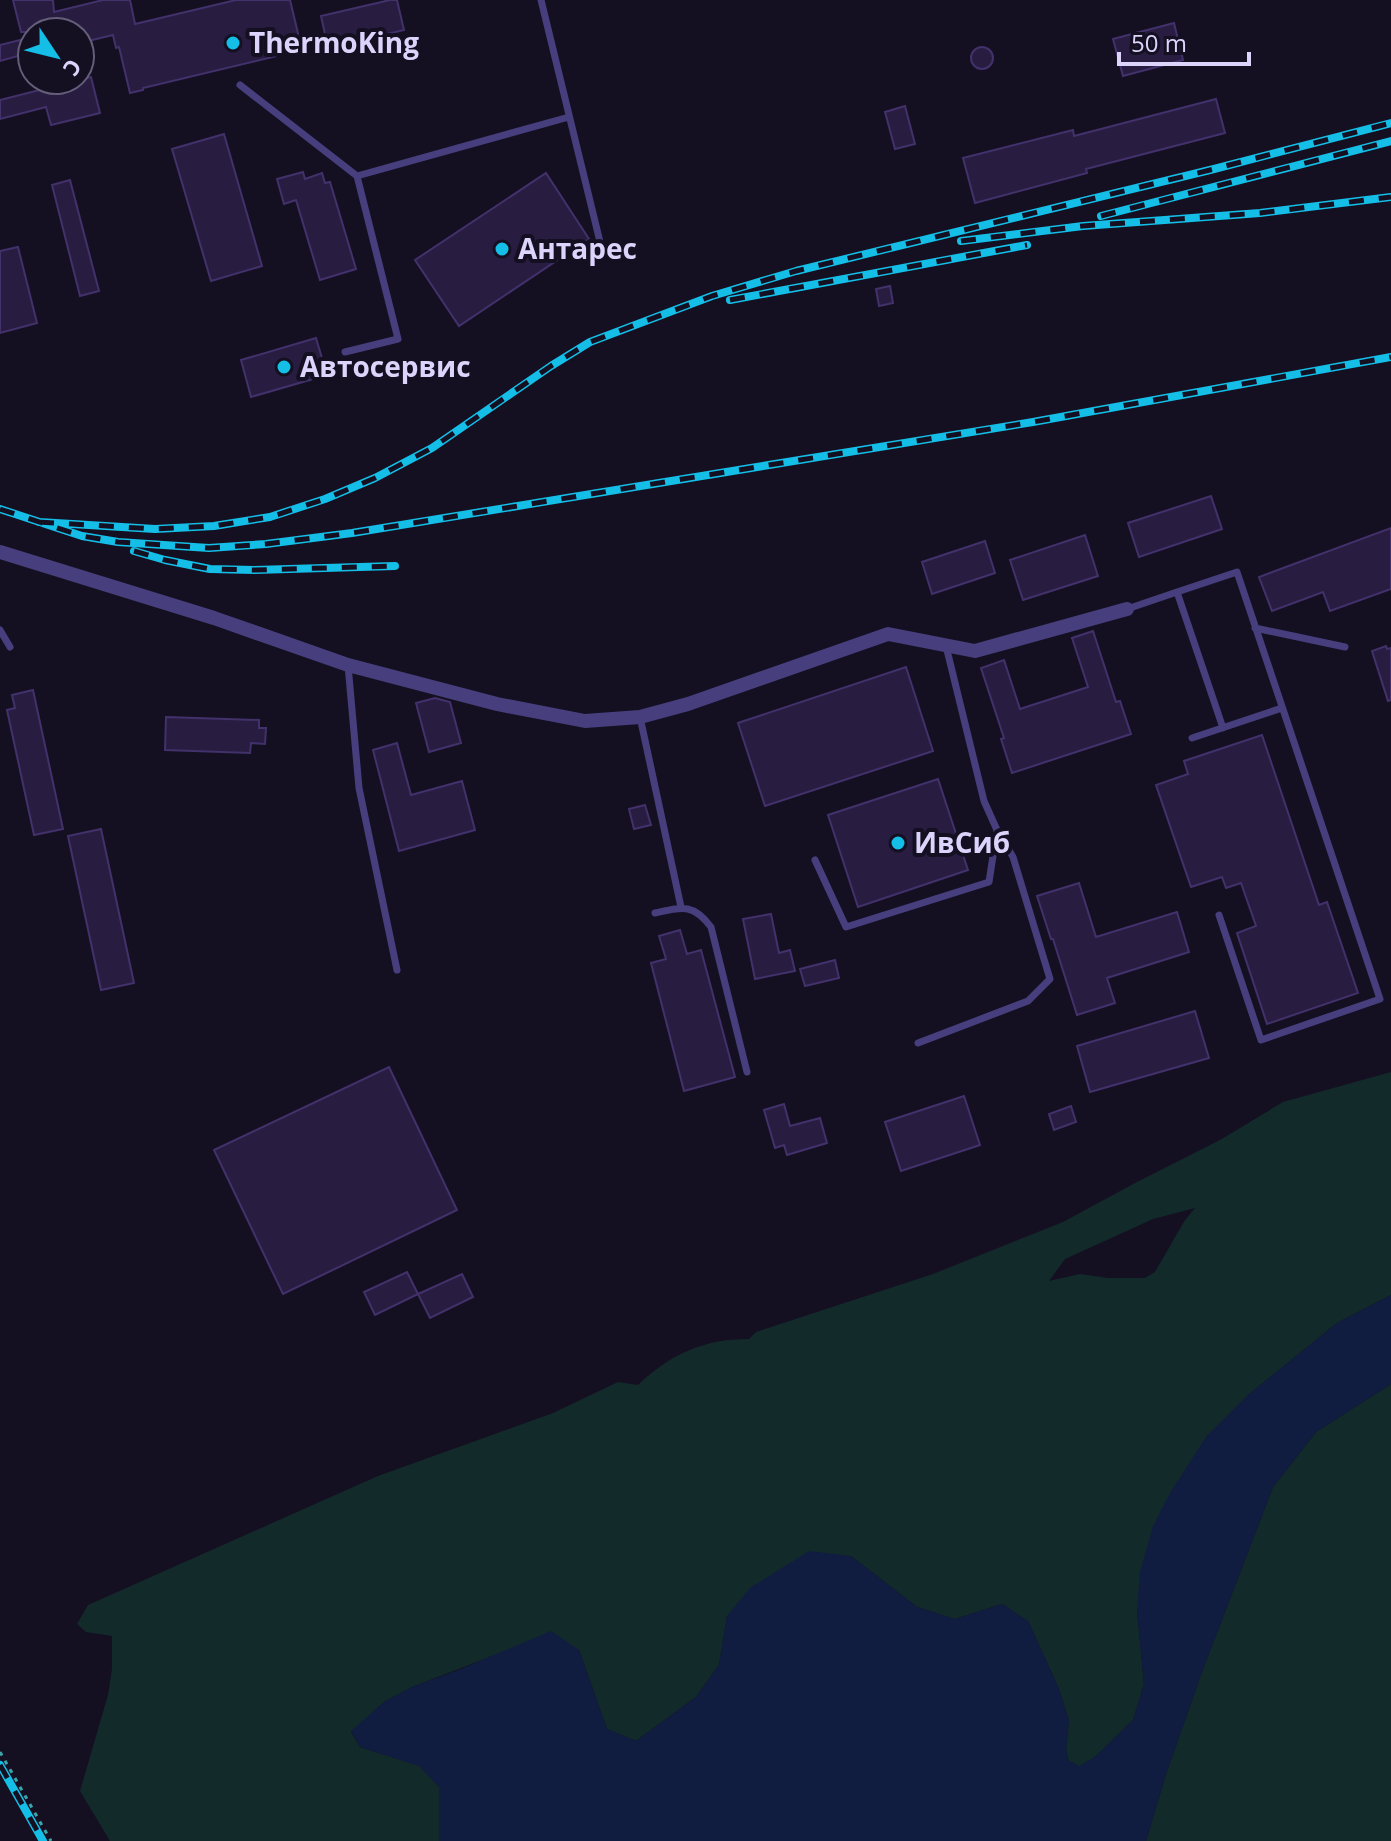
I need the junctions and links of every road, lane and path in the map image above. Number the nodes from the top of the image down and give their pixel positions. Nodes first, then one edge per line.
1 (541, 0) edge
2 (240, 85) dead end
3 (569, 117) junction
4 (357, 176) junction
5 (602, 250) dead end
6 (345, 352) dead end
7 (0, 552) edge
8 (1177, 592) junction
9 (1127, 609) joint
10 (1255, 628) junction
11 (0, 630) edge
12 (946, 646) junction
13 (10, 647) dead end
14 (1345, 647) dead end
15 (348, 665) junction
16 (1282, 708) junction
17 (640, 717) junction
18 (1223, 728) junction
19 (1192, 738) dead end
20 (997, 830) junction
21 (815, 860) dead end
22 (681, 907) junction
23 (655, 913) dead end
24 (1219, 915) dead end
25 (397, 970) dead end
26 (918, 1043) dead end
27 (747, 1072) dead end
28 (0, 1752) edge
29 (51, 1841) edge

1 - 3 lane
2 - 4 lane
3 - 4 lane
3 - 5 lane
4 - 6 lane
7 - 15 street
8 - 9 lane
8 - 10 lane
8 - 18 lane
9 - 12 street
10 - 14 lane
10 - 16 lane
11 - 13 lane
12 - 17 street
12 - 20 lane
15 - 17 street
15 - 25 lane
16 - 18 lane
16 - 24 lane
17 - 22 lane
18 - 19 lane
20 - 21 lane
20 - 26 lane
22 - 23 lane
22 - 27 lane
28 - 29 path

